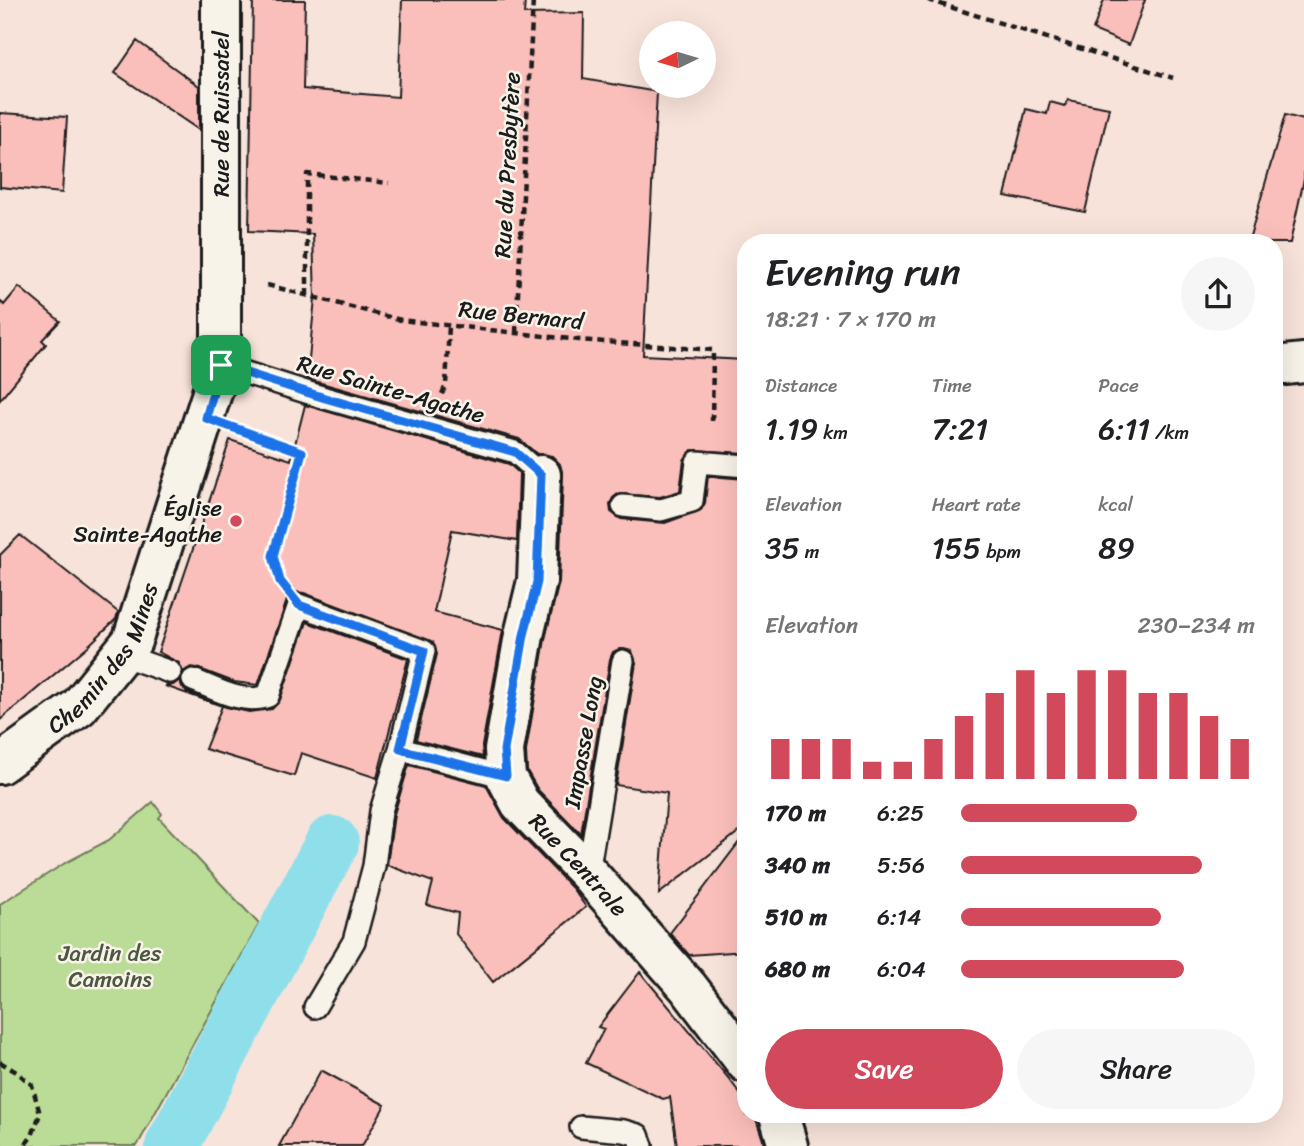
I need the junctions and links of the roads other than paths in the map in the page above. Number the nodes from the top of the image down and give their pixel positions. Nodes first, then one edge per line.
1 (221, 0) edge
2 (221, 365) junction
3 (737, 465) edge
4 (541, 475) joint
5 (623, 506) dead end
6 (122, 655) junction
7 (623, 661) dead end
8 (170, 672) dead end
9 (192, 680) dead end
10 (400, 749) junction
11 (0, 764) edge
12 (506, 776) junction
13 (588, 873) junction
14 (315, 1007) dead end
15 (737, 1051) edge
16 (781, 1123) edge
17 (581, 1127) dead end
18 (642, 1146) edge
19 (788, 1146) edge

1 - 2 street, Rue de Ruissatel
2 - 4 lane, Rue Sainte-Agathe
2 - 6 street, Chemin des Mines
3 - 5 lane
4 - 12 street, Rue Centrale
6 - 8 lane
6 - 11 street, Chemin des Mines
7 - 13 lane, Impasse Long
9 - 10 lane
10 - 12 lane
10 - 14 lane
12 - 13 street, Rue Centrale
13 - 15 street, Rue Centrale
16 - 19 street
17 - 18 lane

